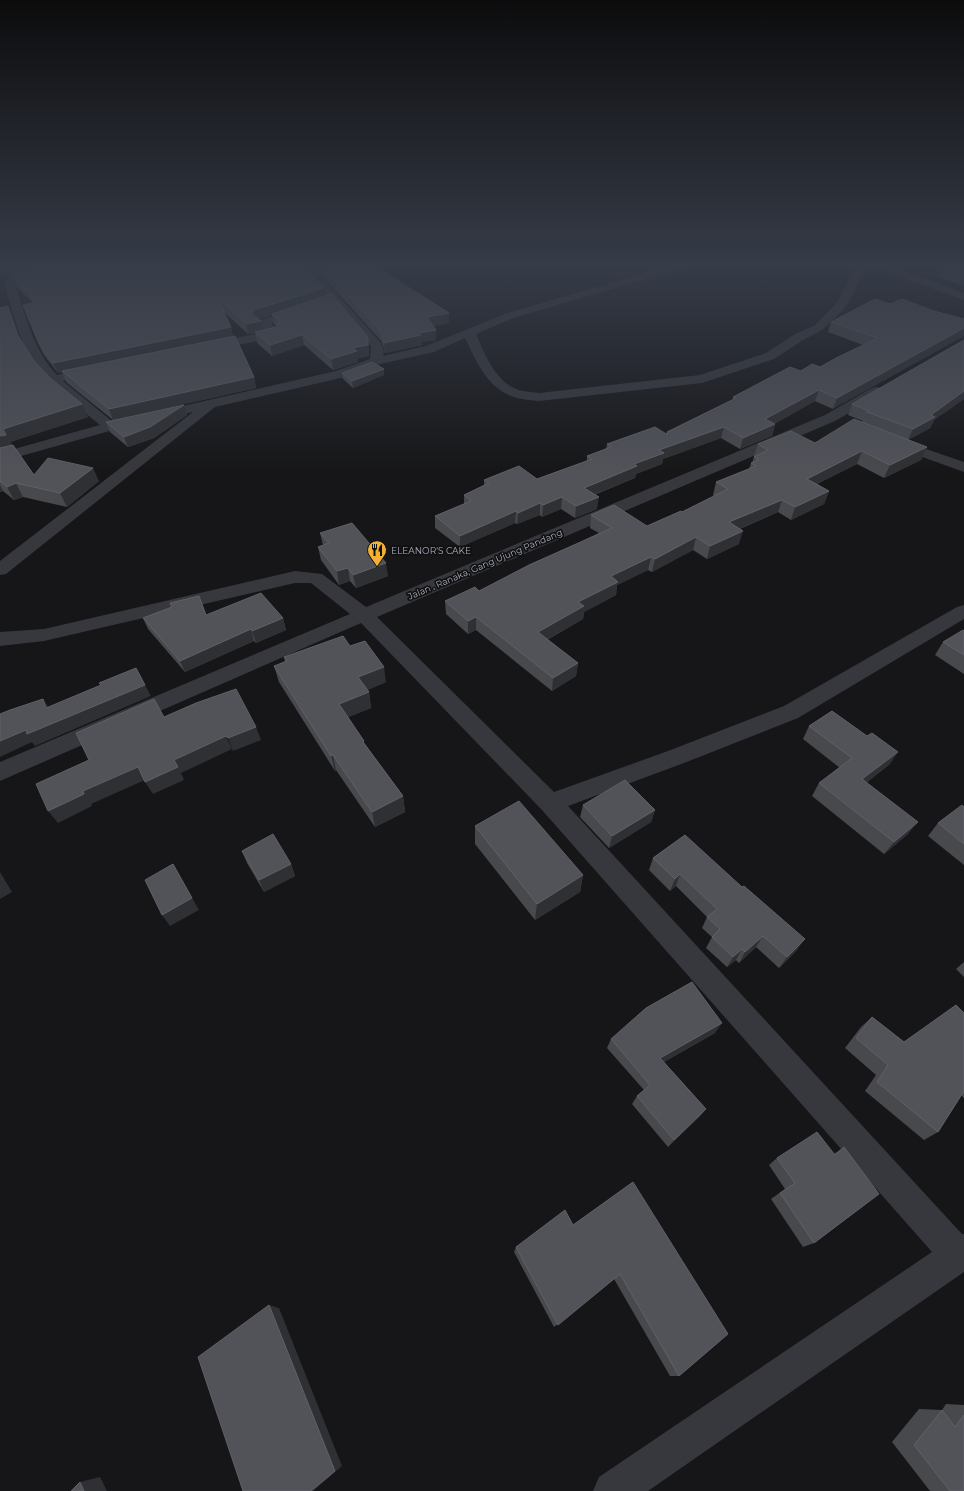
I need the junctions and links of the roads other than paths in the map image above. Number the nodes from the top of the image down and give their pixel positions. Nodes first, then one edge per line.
1 (27, 334) edge
2 (273, 334) edge
3 (366, 334) edge
4 (469, 334) joint
5 (806, 334) edge
6 (195, 350) edge
7 (376, 360) junction
8 (109, 368) edge
9 (54, 379) junction
10 (890, 384) edge
11 (212, 403) junction
12 (110, 427) junction
13 (882, 437) edge
14 (0, 458) edge
15 (964, 467) edge
16 (0, 570) edge
17 (964, 611) edge
18 (364, 615) junction
19 (0, 639) edge
20 (0, 772) edge
21 (550, 803) junction
22 (961, 1253) edge
23 (613, 1491) edge

1 - 9 street
2 - 6 street
3 - 7 street
4 - 5 street
4 - 7 street
7 - 11 street
8 - 9 street
9 - 12 street
10 - 18 street, Jalan . Ranaka, Gang Ujung Pandang
11 - 12 street
11 - 16 street
12 - 14 street
13 - 15 street
17 - 21 street
18 - 19 street
18 - 20 street, Jalan . Ranaka, Gang Ujung Pandang
18 - 21 street
21 - 22 street
22 - 23 street

